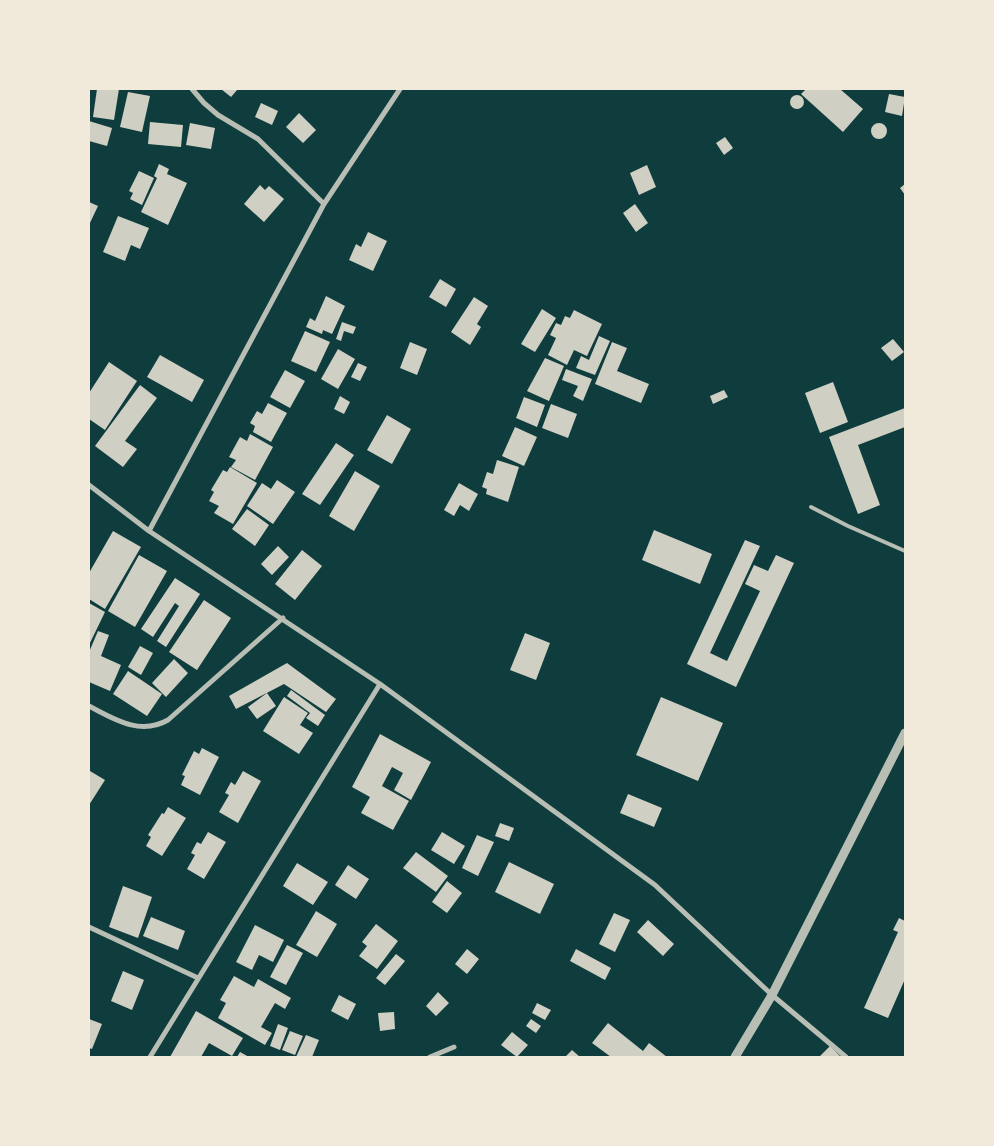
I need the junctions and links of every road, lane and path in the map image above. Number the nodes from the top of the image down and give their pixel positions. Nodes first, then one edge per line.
1 (192, 89) edge
2 (400, 89) edge
3 (324, 204) junction
4 (89, 485) edge
5 (811, 507) dead end
6 (149, 531) junction
7 (905, 552) edge
8 (283, 618) junction
9 (380, 684) junction
10 (89, 706) edge
11 (905, 733) edge
12 (89, 927) edge
13 (198, 978) junction
14 (772, 995) junction
15 (454, 1047) dead end
16 (150, 1057) edge
17 (430, 1057) edge
18 (735, 1057) edge
19 (846, 1057) edge

1 - 3 street
2 - 3 street
3 - 6 street
4 - 6 street
5 - 7 lane
6 - 8 street
8 - 9 street
8 - 10 street
9 - 13 street
9 - 14 street
11 - 14 street
12 - 13 street
13 - 16 street
14 - 18 street
14 - 19 street
15 - 17 street

